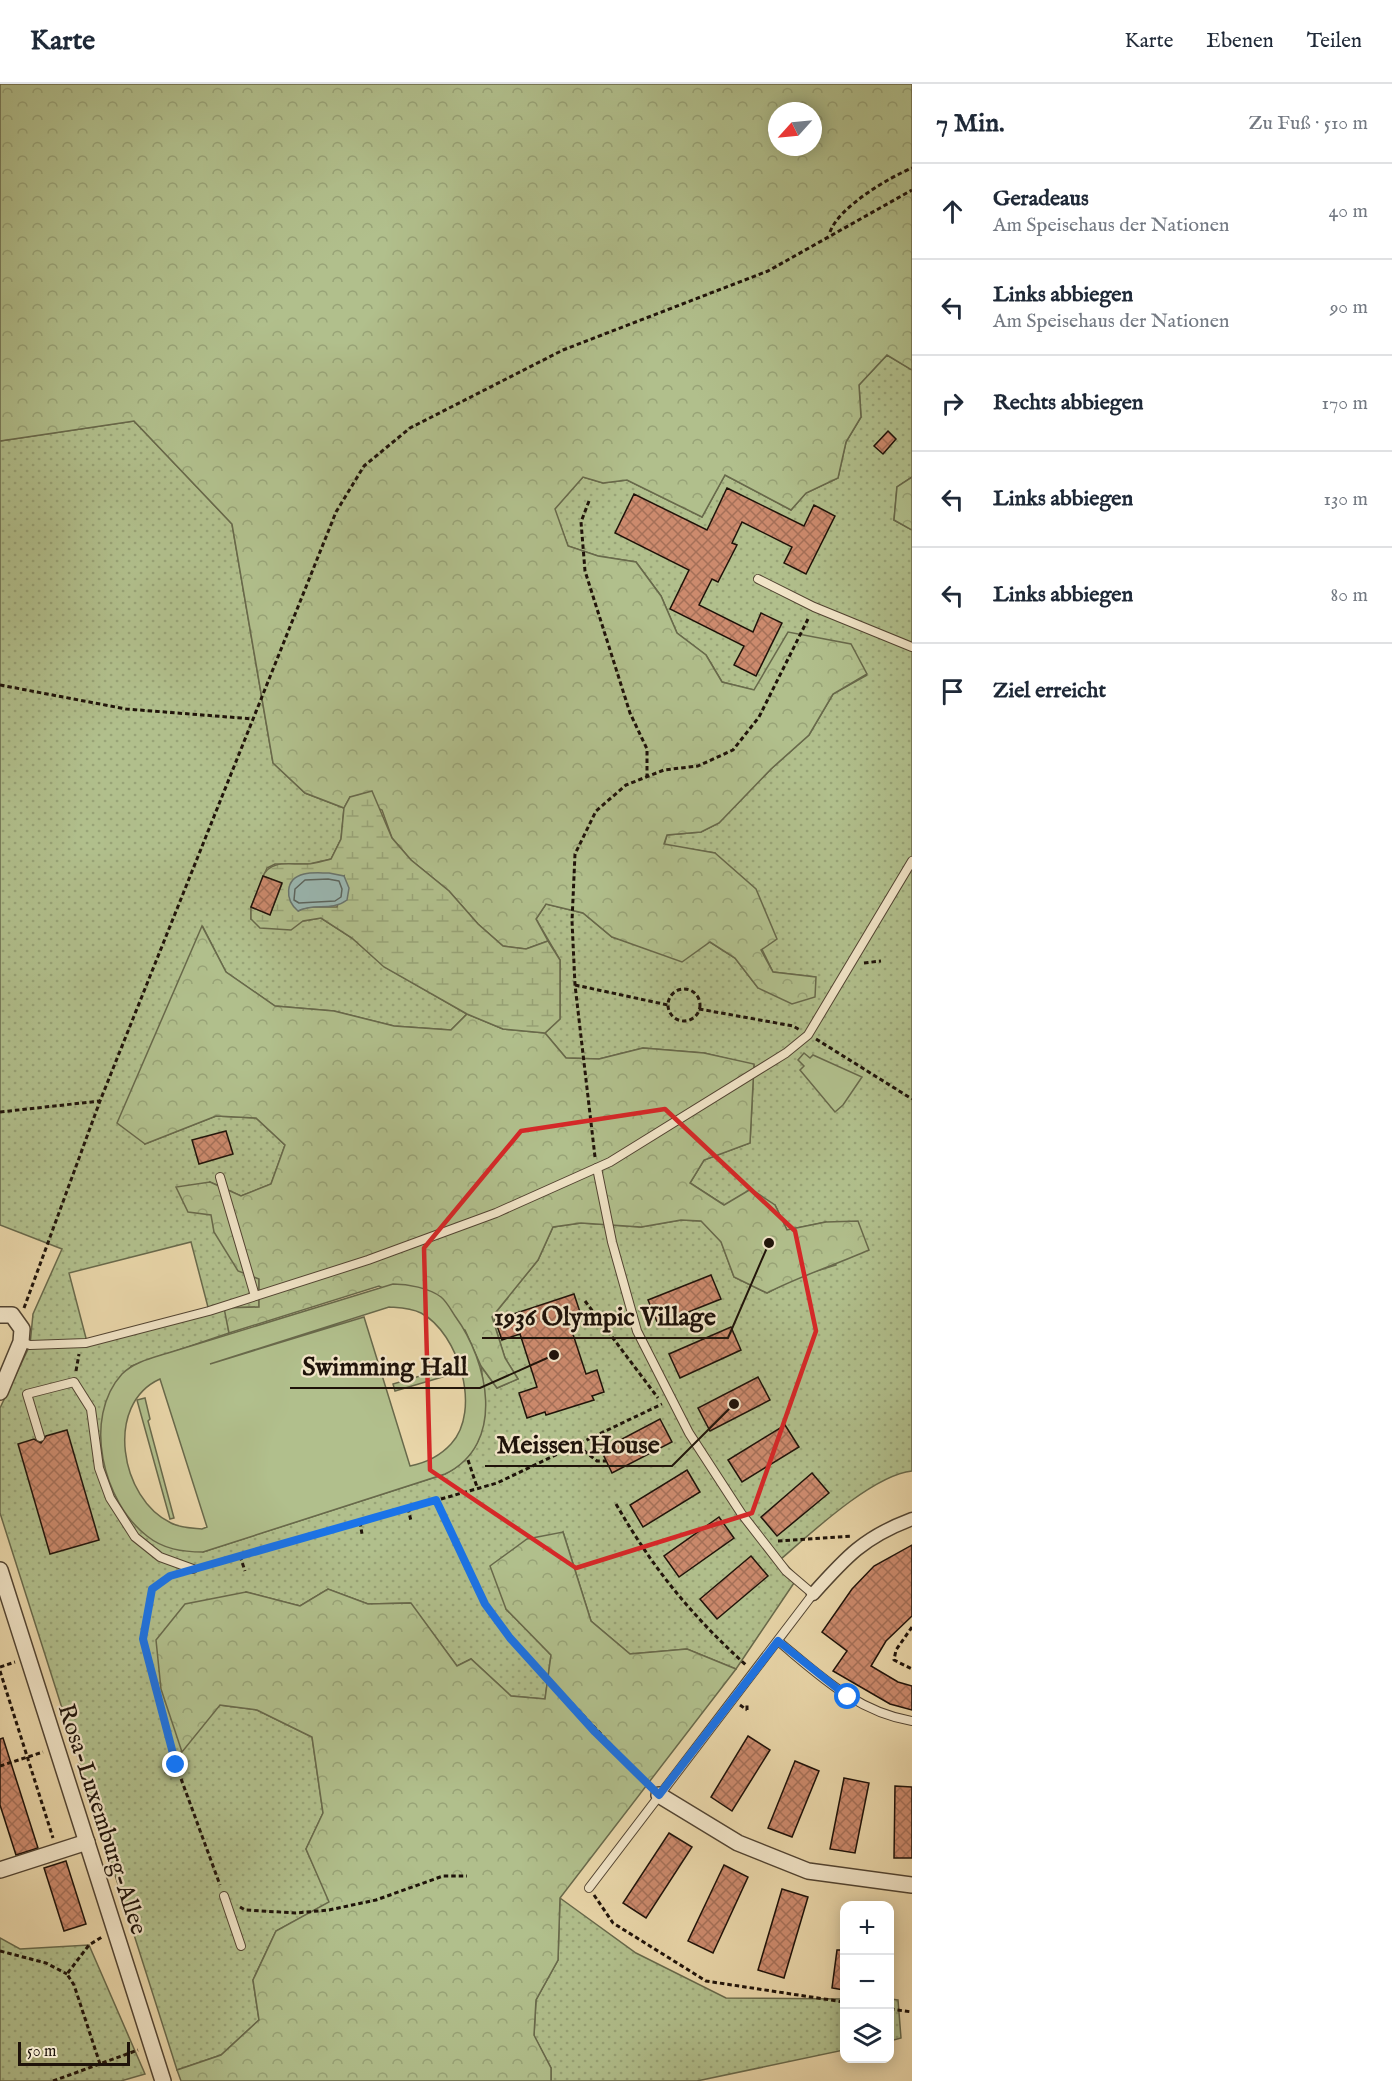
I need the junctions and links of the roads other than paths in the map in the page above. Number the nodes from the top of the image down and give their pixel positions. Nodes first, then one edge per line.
1 (758, 579) dead end
2 (912, 647) edge
3 (912, 861) edge
4 (597, 1168) junction
5 (220, 1177) dead end
6 (255, 1296) junction
7 (0, 1316) edge
8 (21, 1341) junction
9 (0, 1388) edge
10 (40, 1437) dead end
11 (912, 1519) edge
12 (194, 1569) road end
13 (0, 1570) edge
14 (813, 1594) junction
15 (778, 1641) junction
16 (912, 1721) edge
17 (659, 1795) junction
18 (87, 1842) junction
19 (0, 1870) edge
20 (912, 1885) edge
21 (589, 1888) road end
22 (224, 1896) road end
23 (241, 1946) dead end
24 (162, 2081) edge

1 - 2 lane
3 - 4 lane
4 - 6 lane
4 - 14 lane
5 - 6 lane
6 - 8 lane
7 - 8 street
8 - 9 street
10 - 12 lane
11 - 14 street
13 - 18 street, Rosa-Luxemburg-Allee
14 - 15 lane
15 - 16 lane
15 - 17 lane
17 - 20 street
17 - 21 lane
18 - 19 street
18 - 24 street, Rosa-Luxemburg-Allee
22 - 23 lane

